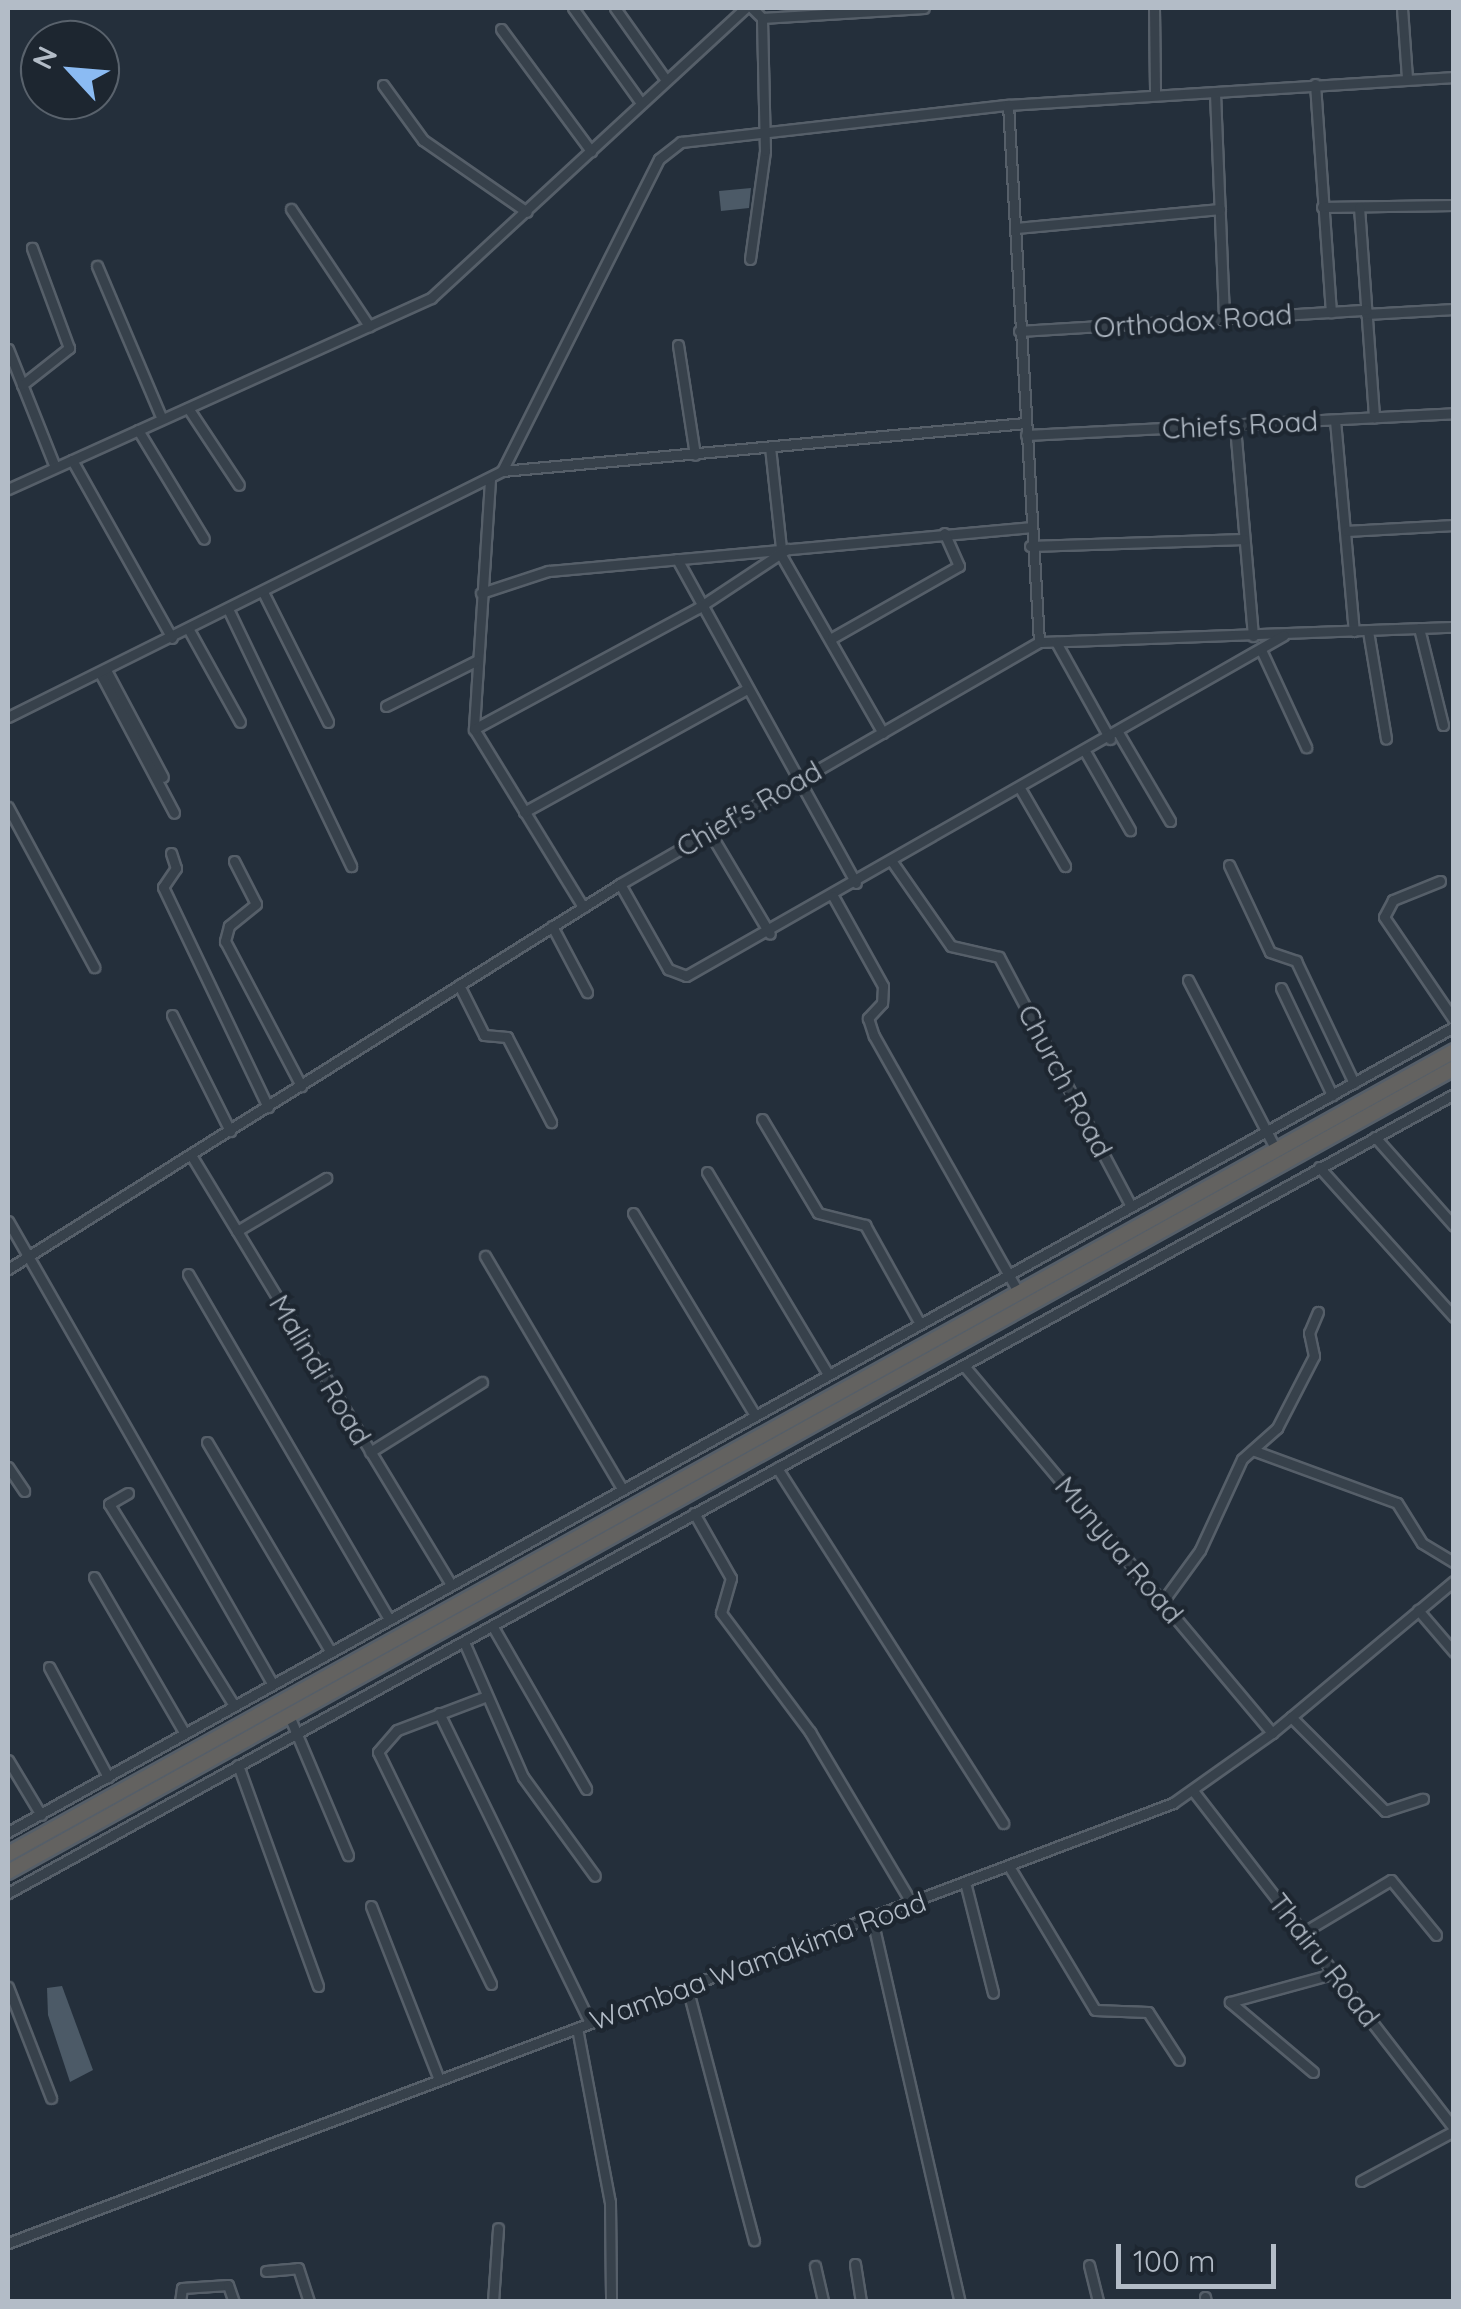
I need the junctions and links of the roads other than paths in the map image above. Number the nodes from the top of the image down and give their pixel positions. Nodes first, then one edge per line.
1 (573, 8) edge
2 (615, 8) edge
3 (924, 8) edge
4 (1154, 8) edge
5 (1402, 8) edge
6 (741, 9) edge
7 (762, 18) junction
8 (501, 30) dead end
9 (1454, 76) edge
10 (1406, 78) junction
11 (666, 80) junction
12 (384, 84) dead end
13 (1314, 84) junction
14 (1214, 93) junction
15 (1155, 95) junction
16 (641, 104) junction
17 (1008, 105) junction
18 (764, 130) junction
19 (590, 151) junction
20 (1454, 205) edge
21 (1359, 206) junction
22 (1322, 207) junction
23 (291, 209) dead end
24 (1220, 210) junction
25 (527, 212) junction
26 (1016, 228) junction
27 (32, 248) dead end
28 (750, 259) dead end
29 (98, 266) dead end
30 (1454, 309) edge
31 (1331, 312) junction
32 (1366, 312) junction
33 (1224, 320) junction
34 (369, 326) junction
35 (1019, 331) junction
36 (678, 345) dead end
37 (8, 349) edge
38 (22, 386) junction
39 (188, 408) junction
40 (1454, 413) edge
41 (1374, 418) junction
42 (162, 419) junction
43 (1336, 420) junction
44 (1234, 426) junction
45 (1025, 429) junction
46 (138, 430) junction
47 (770, 447) junction
48 (696, 455) junction
49 (72, 460) junction
50 (55, 468) junction
51 (502, 471) junction
52 (490, 480) junction
53 (240, 485) dead end
54 (8, 489) edge
55 (1454, 525) edge
56 (1028, 528) junction
57 (1346, 531) junction
58 (944, 533) junction
59 (204, 538) dead end
60 (1244, 540) junction
61 (1030, 546) junction
62 (784, 550) junction
63 (677, 559) junction
64 (481, 593) junction
65 (264, 594) junction
66 (698, 608) junction
67 (229, 611) junction
68 (1454, 627) edge
69 (1419, 628) junction
70 (190, 630) junction
71 (1368, 631) junction
72 (1354, 632) junction
73 (1284, 634) junction
74 (1252, 636) junction
75 (172, 638) junction
76 (832, 638) junction
77 (1039, 642) junction
78 (1056, 642) junction
79 (1262, 652) junction
80 (476, 661) junction
81 (103, 671) junction
82 (746, 690) junction
83 (386, 706) dead end
84 (8, 717) edge
85 (240, 722) dead end
86 (328, 722) dead end
87 (1443, 725) dead end
88 (474, 729) junction
89 (882, 733) junction
90 (1115, 736) junction
91 (1386, 738) dead end
92 (1306, 746) dead end
93 (1086, 753) junction
94 (163, 777) dead end
95 (797, 780) junction
96 (1021, 790) junction
97 (8, 807) edge
98 (524, 812) junction
99 (174, 813) dead end
100 (1170, 821) dead end
101 (1130, 830) dead end
102 (710, 833) junction
103 (171, 853) dead end
104 (234, 860) dead end
105 (893, 863) junction
106 (351, 866) dead end
107 (1065, 866) dead end
108 (1228, 866) dead end
109 (1440, 881) dead end
110 (856, 883) junction
111 (620, 884) junction
112 (833, 896) junction
113 (583, 906) junction
114 (552, 926) junction
115 (770, 934) junction
116 (94, 967) dead end
117 (1188, 980) dead end
118 (459, 986) junction
119 (1281, 988) dead end
120 (586, 992) dead end
121 (172, 1016) dead end
122 (1454, 1024) edge
123 (1454, 1050) edge
124 (1454, 1068) edge
125 (1354, 1082) junction
126 (300, 1086) junction
127 (1454, 1094) edge
128 (1332, 1095) junction
129 (268, 1107) junction
130 (762, 1119) dead end
131 (551, 1122) dead end
132 (230, 1131) junction
133 (1268, 1131) junction
134 (1376, 1136) junction
135 (1276, 1150) junction
136 (191, 1155) junction
137 (1319, 1167) junction
138 (708, 1172) dead end
139 (326, 1178) dead end
140 (1131, 1206) junction
141 (634, 1213) dead end
142 (8, 1221) edge
143 (1454, 1226) edge
144 (237, 1231) junction
145 (29, 1256) junction
146 (485, 1256) dead end
147 (8, 1269) edge
148 (188, 1274) dead end
149 (1006, 1275) junction
150 (1020, 1294) junction
151 (1044, 1296) junction
152 (1318, 1312) dead end
153 (1056, 1314) junction
154 (1454, 1317) edge
155 (920, 1324) junction
156 (991, 1326) junction
157 (1002, 1344) junction
158 (965, 1367) junction
159 (828, 1374) junction
160 (482, 1382) dead end
161 (846, 1407) junction
162 (755, 1415) junction
163 (855, 1426) junction
164 (207, 1442) dead end
165 (1255, 1451) junction
166 (370, 1452) junction
167 (8, 1466) edge
168 (777, 1468) junction
169 (641, 1478) junction
170 (622, 1489) junction
171 (24, 1492) dead end
172 (128, 1493) dead end
173 (651, 1500) junction
174 (694, 1513) junction
175 (496, 1558) junction
176 (1454, 1562) edge
177 (94, 1577) dead end
178 (1454, 1580) edge
179 (450, 1583) junction
180 (511, 1586) junction
181 (1162, 1602) junction
182 (526, 1608) junction
183 (1418, 1610) junction
184 (389, 1620) junction
185 (492, 1626) junction
186 (464, 1642) junction
187 (330, 1651) junction
188 (1454, 1652) edge
189 (50, 1667) dead end
190 (272, 1682) junction
191 (487, 1696) junction
192 (234, 1704) junction
193 (439, 1713) junction
194 (1291, 1716) junction
195 (290, 1718) junction
196 (184, 1732) junction
197 (296, 1733) junction
198 (1272, 1733) junction
199 (8, 1760) edge
200 (238, 1766) junction
201 (108, 1776) junction
202 (586, 1789) dead end
203 (1194, 1792) junction
204 (1422, 1799) dead end
205 (125, 1810) junction
206 (40, 1814) junction
207 (1003, 1823) dead end
208 (131, 1825) junction
209 (8, 1832) edge
210 (8, 1854) edge
211 (348, 1855) dead end
212 (1010, 1868) junction
213 (8, 1873) edge
214 (594, 1876) dead end
215 (966, 1886) junction
216 (8, 1894) edge
217 (912, 1904) junction
218 (371, 1906) dead end
219 (872, 1919) junction
220 (1304, 1932) junction
221 (1436, 1935) dead end
222 (1336, 1973) junction
223 (491, 1984) dead end
224 (318, 1986) dead end
225 (8, 1987) edge
226 (687, 1987) junction
227 (993, 1993) dead end
228 (590, 2023) junction
229 (577, 2028) junction
230 (1179, 2060) dead end
231 (1312, 2072) dead end
232 (438, 2077) junction
233 (51, 2098) dead end
234 (1454, 2130) edge
235 (1361, 2181) dead end
236 (498, 2228) dead end
237 (754, 2240) dead end
238 (8, 2243) edge
239 (855, 2264) dead end
240 (1089, 2265) dead end
241 (815, 2266) dead end
242 (266, 2272) dead end
243 (180, 2302) edge
244 (234, 2302) edge
245 (308, 2302) edge
246 (493, 2302) edge
247 (611, 2302) edge
248 (823, 2302) edge
249 (861, 2302) edge
250 (960, 2302) edge
251 (1098, 2302) edge

1 - 16 street
2 - 11 street
3 - 7 street
4 - 15 street
5 - 10 street
6 - 7 street
6 - 11 street
7 - 18 street
8 - 19 street
9 - 10 street
10 - 13 street
11 - 16 street
12 - 25 street
13 - 14 street
13 - 22 street
14 - 15 street
14 - 24 street
15 - 17 street
16 - 19 street
17 - 18 street
17 - 26 street
18 - 28 street
18 - 51 street
19 - 25 street
20 - 21 street
21 - 22 street
21 - 32 street
22 - 31 street
23 - 34 street
24 - 26 street
24 - 33 street
25 - 34 street
26 - 35 street
27 - 38 street
29 - 42 street
30 - 32 street, Orthodox Road
31 - 32 street, Orthodox Road
31 - 33 street, Orthodox Road
32 - 41 street
33 - 35 street, Orthodox Road
34 - 39 street
35 - 45 street
36 - 48 street
37 - 38 street
38 - 50 street
39 - 42 street
39 - 53 street
40 - 41 street, Chiefs Road
41 - 43 street, Chiefs Road
42 - 46 street
43 - 44 street, Chiefs Road
43 - 57 street
44 - 45 street, Chiefs Road
44 - 60 street
45 - 47 street, Chiefs Road
45 - 56 street
46 - 49 street
46 - 59 street
47 - 48 street, Chiefs Road
47 - 62 street
48 - 51 street, Chiefs Road
49 - 50 street
49 - 75 street
50 - 54 street
51 - 52 street
52 - 64 street
52 - 65 street
55 - 57 street
56 - 58 street
56 - 61 street
57 - 72 street
58 - 62 street
58 - 76 street
60 - 61 street
60 - 74 street
61 - 77 street
62 - 63 street
62 - 66 street
62 - 76 street
63 - 64 street
63 - 66 street
64 - 80 street
65 - 67 street
65 - 86 street
66 - 82 street
66 - 88 street
67 - 70 street
67 - 106 street
68 - 69 street
69 - 71 street
69 - 87 street
70 - 75 street
70 - 85 street
71 - 72 street
71 - 91 street
72 - 73 street
73 - 74 street
73 - 79 street
74 - 78 street
75 - 81 street
76 - 89 street
77 - 78 street
77 - 89 street, Chief's Road
78 - 90 street
79 - 90 street
79 - 92 street
80 - 83 street
80 - 88 street
81 - 84 street
81 - 94 street
81 - 99 street
82 - 95 street
82 - 98 street
88 - 98 street
89 - 95 street, Chief's Road
90 - 93 street
90 - 100 street
93 - 96 street
93 - 101 street
95 - 102 street, Chief's Road
95 - 110 street
96 - 105 street
96 - 107 street
97 - 116 street
98 - 113 street
102 - 111 street, Chief's Road
102 - 115 street
103 - 129 street
104 - 126 street
105 - 110 street
105 - 140 street, Church Road
108 - 125 street
109 - 122 street
110 - 112 street
111 - 113 street, Chief's Road
111 - 115 street
112 - 115 street
112 - 149 street
113 - 114 street, Chief's Road
114 - 118 street, Chief's Road
114 - 120 street
117 - 133 street
118 - 126 street, Chief's Road
118 - 131 street
119 - 128 street
121 - 132 street
122 - 125 street
123 - 135 highway
124 - 151 highway
125 - 128 street
126 - 129 street, Chief's Road
127 - 134 street
128 - 133 street
129 - 132 street, Chief's Road
130 - 155 street
132 - 136 street, Chief's Road
133 - 135 street
133 - 140 street
134 - 137 street
134 - 143 street
135 - 150 highway
136 - 144 street, Malindi Road
136 - 145 street, Chief's Road
137 - 153 street
137 - 154 street
138 - 159 street
139 - 144 street
140 - 149 street
141 - 162 street
142 - 145 street
144 - 166 street, Malindi Road
145 - 147 street, Chief's Road
145 - 190 street
146 - 170 street
148 - 184 street
149 - 150 street
149 - 155 street
150 - 173 highway
151 - 153 street
151 - 156 highway
152 - 165 street
153 - 157 street
155 - 159 street
156 - 157 street
156 - 161 highway
157 - 158 street
158 - 163 street
158 - 181 street, Munyua Road
159 - 162 street
160 - 166 street
161 - 163 street
161 - 180 highway
162 - 169 street
163 - 168 street
164 - 187 street
165 - 176 street
165 - 181 street
166 - 179 street, Malindi Road
167 - 171 street
168 - 174 street
168 - 207 street
169 - 170 street
169 - 173 street
170 - 175 street
172 - 192 street
173 - 180 highway
174 - 182 street
174 - 217 street
175 - 179 street
175 - 180 street
177 - 196 street
178 - 183 street, Wambaa Wamakima Road
179 - 184 street
180 - 182 street
180 - 195 highway
180 - 210 highway
181 - 198 street, Munyua Road
182 - 185 street
183 - 188 street
183 - 194 street, Wambaa Wamakima Road
184 - 187 street
185 - 186 street
185 - 202 street
186 - 191 street
186 - 197 street
187 - 190 street
189 - 201 street
190 - 192 street
191 - 193 street
191 - 214 street
192 - 196 street
193 - 223 street
193 - 228 street
194 - 198 street, Wambaa Wamakima Road
194 - 204 street
195 - 197 street
195 - 205 highway
196 - 201 street
197 - 200 street
197 - 211 street
198 - 203 street, Wambaa Wamakima Road
199 - 206 street
200 - 208 street
200 - 224 street
201 - 206 street
203 - 212 street, Wambaa Wamakima Road
203 - 220 street, Thairu Road
205 - 208 street
205 - 213 highway
206 - 209 street
208 - 216 street
212 - 215 street, Wambaa Wamakima Road
212 - 230 street
215 - 217 street, Wambaa Wamakima Road
215 - 227 street
217 - 219 street, Wambaa Wamakima Road
218 - 232 street
219 - 226 street, Wambaa Wamakima Road
219 - 250 street
220 - 221 street
220 - 222 street, Thairu Road
222 - 231 street
222 - 234 street, Thairu Road
225 - 233 street
226 - 228 street, Wambaa Wamakima Road
226 - 237 street
228 - 229 street, Wambaa Wamakima Road
229 - 232 street, Wambaa Wamakima Road
229 - 247 street
232 - 238 street, Wambaa Wamakima Road
234 - 235 street
236 - 246 street
239 - 249 street
240 - 251 street
241 - 248 street
242 - 245 street
243 - 244 street

